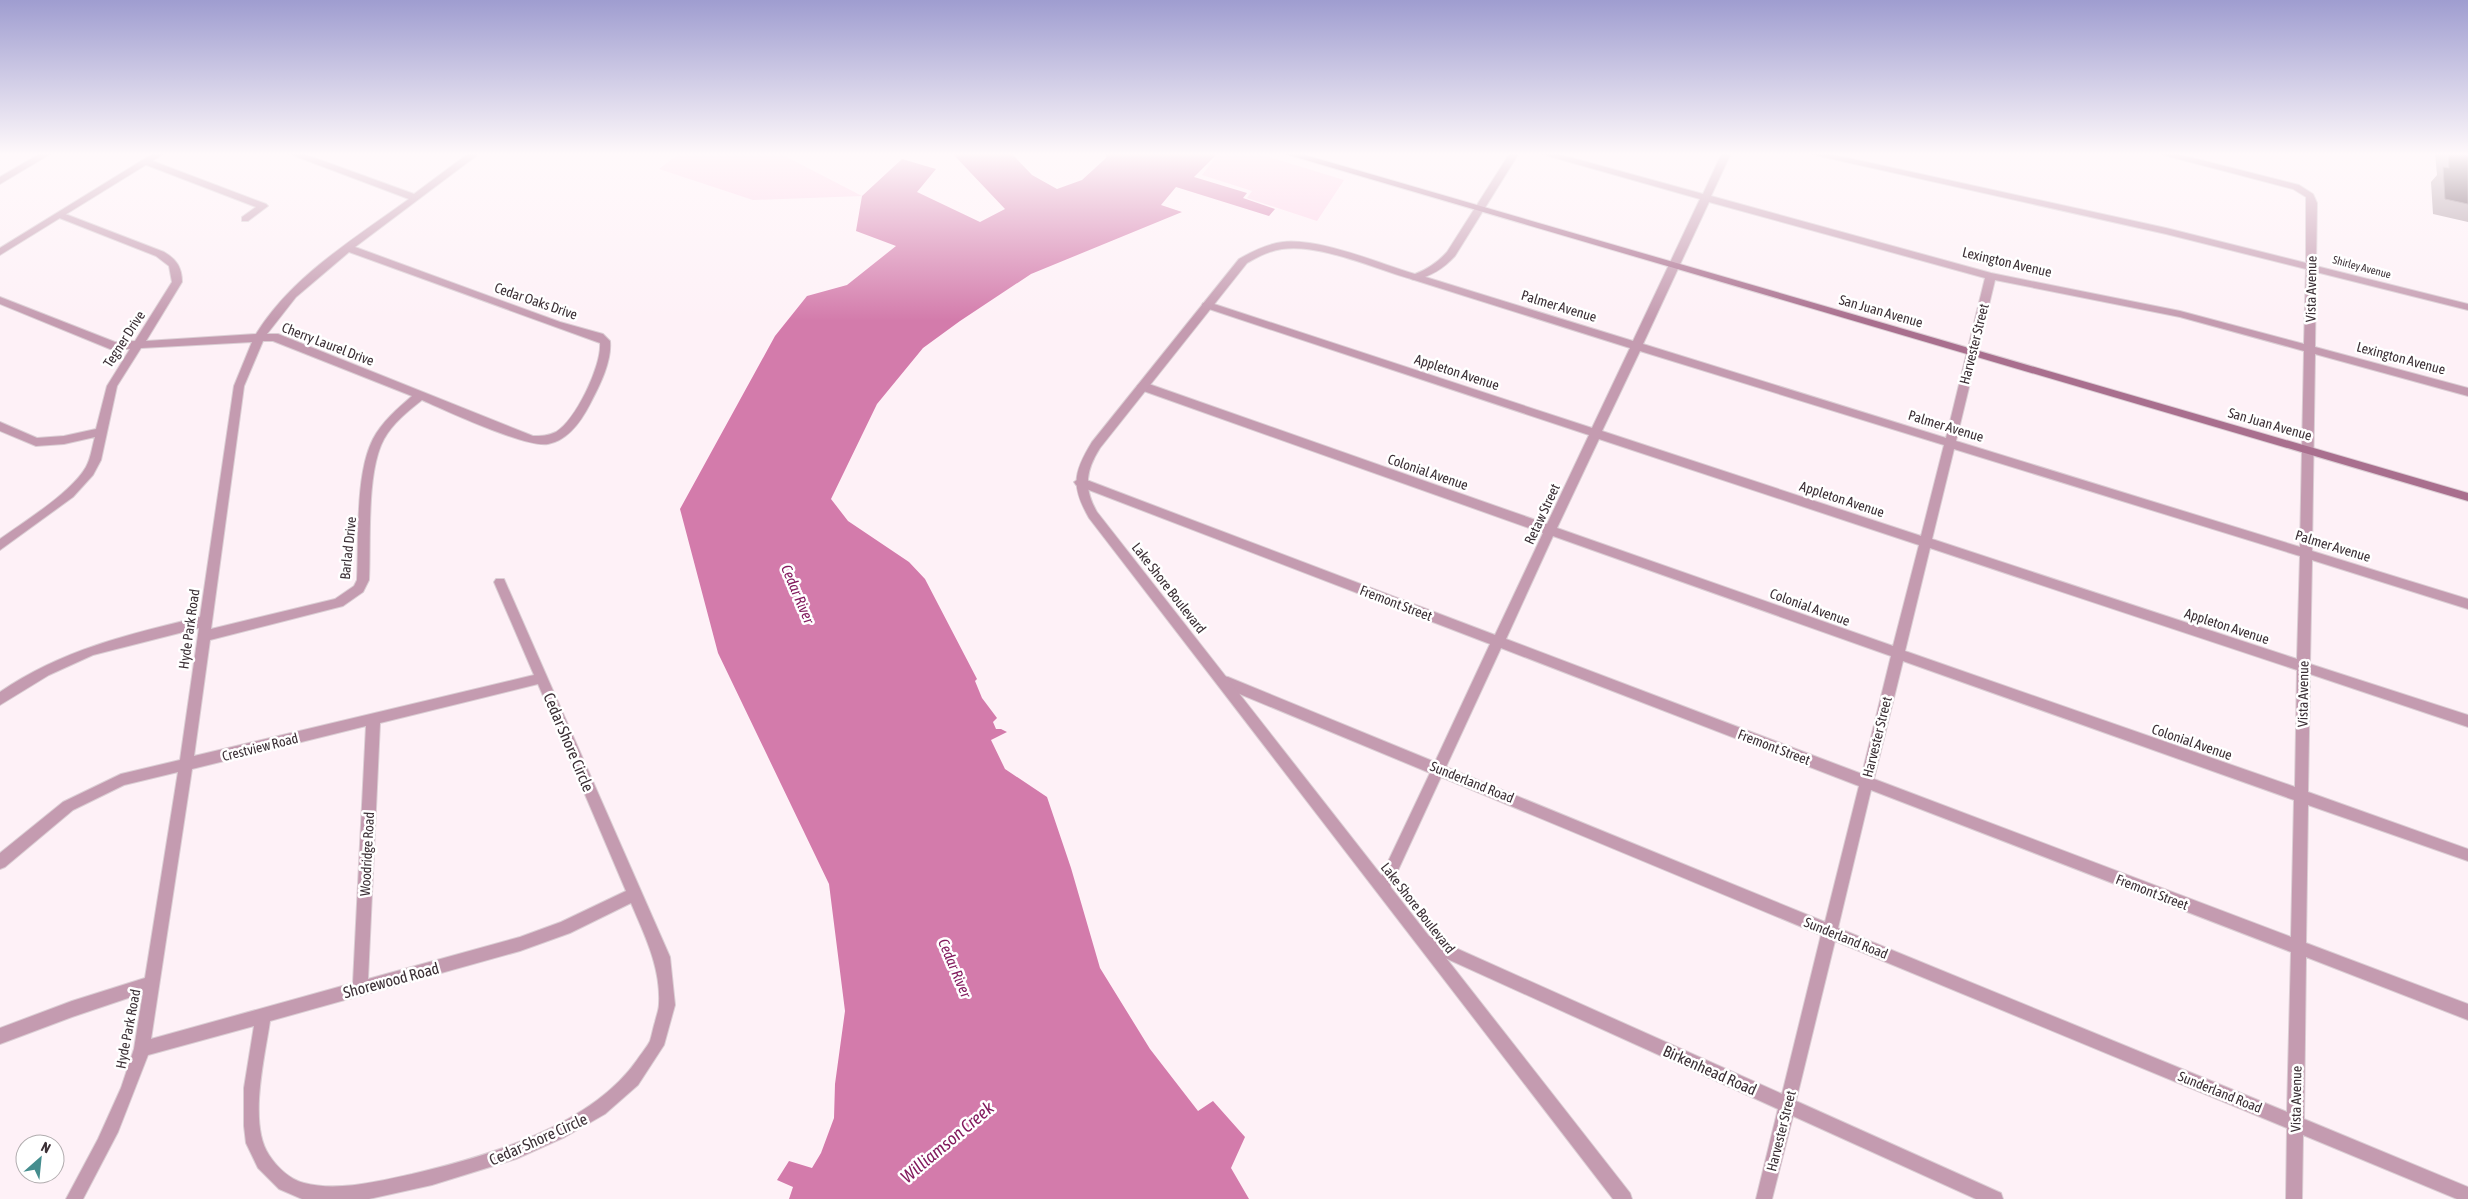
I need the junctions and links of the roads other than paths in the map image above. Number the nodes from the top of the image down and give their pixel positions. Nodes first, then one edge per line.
1 (70, 209) edge
2 (259, 209) edge
3 (401, 209) edge
4 (1476, 209) edge
5 (1702, 209) edge
6 (1747, 209) edge
7 (2064, 209) edge
8 (2312, 209) edge
9 (1480, 210) junction
10 (60, 215) junction
11 (244, 219) dead end
12 (348, 248) junction
13 (0, 252) edge
14 (1675, 266) junction
15 (2311, 266) junction
16 (1990, 276) junction
17 (1415, 277) junction
18 (0, 300) edge
19 (1207, 305) junction
20 (2468, 307) edge
21 (257, 338) junction
22 (137, 344) junction
23 (1637, 346) junction
24 (2310, 349) junction
25 (1972, 353) junction
26 (1142, 386) junction
27 (2468, 392) edge
28 (420, 396) junction
29 (0, 426) edge
30 (101, 432) junction
31 (1596, 434) junction
32 (552, 440) joint
33 (1949, 443) junction
34 (2308, 451) junction
35 (1080, 482) junction
36 (2468, 497) edge
37 (1550, 531) junction
38 (1926, 542) junction
39 (0, 545) edge
40 (2306, 554) junction
41 (500, 582) dead end
42 (2468, 604) edge
43 (205, 622) junction
44 (204, 636) junction
45 (1498, 642) junction
46 (1898, 654) junction
47 (2303, 667) junction
48 (542, 678) junction
49 (1223, 681) junction
50 (0, 699) edge
51 (373, 719) junction
52 (2468, 721) edge
53 (186, 764) junction
54 (1439, 769) junction
55 (1866, 782) junction
56 (2301, 797) junction
57 (2468, 855) edge
58 (0, 862) edge
59 (1383, 887) junction
60 (635, 894) junction
61 (1830, 932) junction
62 (1426, 942) junction
63 (2298, 948) junction
64 (152, 983) junction
65 (360, 988) junction
66 (2468, 1012) edge
67 (263, 1015) junction
68 (0, 1036) edge
69 (142, 1049) junction
70 (1787, 1105) junction
71 (2296, 1124) junction
72 (2468, 1196) edge
73 (74, 1199) edge
74 (1624, 1199) edge
75 (1764, 1199) edge
76 (1995, 1199) edge
77 (2294, 1199) edge

1 - 10 street
2 - 11 street
3 - 12 street, Hyde Park Road
4 - 9 main road, San Juan Avenue
5 - 14 street, Retaw Street
6 - 16 street, Lexington Avenue
7 - 15 street, Shirley Avenue
8 - 15 street, Vista Avenue
9 - 14 main road, San Juan Avenue
9 - 17 street
10 - 13 street
10 - 22 street, Tegner Drive
12 - 21 street, Hyde Park Road
12 - 32 street, Cedar Oaks Drive
14 - 23 street, Retaw Street
14 - 25 main road, San Juan Avenue
15 - 20 street, Shirley Avenue
15 - 24 street, Vista Avenue
16 - 24 street, Lexington Avenue
16 - 25 street, Harvester Street
17 - 19 street
17 - 23 street, Palmer Avenue
18 - 22 street, Cherry Laurel Drive
19 - 26 street
19 - 31 street, Appleton Avenue
21 - 22 street, Cherry Laurel Drive
21 - 28 street, Cherry Laurel Drive
21 - 43 street, Hyde Park Road
22 - 30 street, Tegner Drive
23 - 31 street, Retaw Street
23 - 33 street, Palmer Avenue
24 - 27 street, Lexington Avenue
24 - 34 street, Vista Avenue
25 - 33 street, Harvester Street
25 - 34 main road, San Juan Avenue
26 - 35 street
26 - 37 street, Colonial Avenue
28 - 32 street, Cherry Laurel Drive
28 - 44 street, Barlad Drive
29 - 30 street
30 - 39 street, Tegner Drive
31 - 37 street, Retaw Street
31 - 38 street, Appleton Avenue
33 - 38 street, Harvester Street
33 - 40 street, Palmer Avenue
34 - 36 main road, San Juan Avenue
34 - 40 street, Vista Avenue
35 - 45 street, Fremont Street
35 - 49 street, Lake Shore Boulevard
37 - 45 street, Retaw Street
37 - 46 street, Colonial Avenue
38 - 46 street, Harvester Street
38 - 47 street, Appleton Avenue
40 - 42 street, Palmer Avenue
40 - 47 street, Vista Avenue
41 - 48 street, Cedar Shore Circle
43 - 44 street, Hyde Park Road
43 - 50 street
44 - 53 street, Hyde Park Road
45 - 54 street, Retaw Street
45 - 55 street, Fremont Street
46 - 55 street, Harvester Street
46 - 56 street, Colonial Avenue
47 - 52 street, Appleton Avenue
47 - 56 street, Vista Avenue
48 - 51 street, Crestview Road
48 - 60 street, Cedar Shore Circle
49 - 54 street, Sunderland Road
49 - 59 street, Lake Shore Boulevard
51 - 53 street, Crestview Road
51 - 65 street, Woodridge Road
53 - 58 street, Crestview Road
53 - 64 street, Hyde Park Road
54 - 59 street, Retaw Street
54 - 61 street, Sunderland Road
55 - 61 street, Harvester Street
55 - 63 street, Fremont Street
56 - 57 street, Colonial Avenue
56 - 63 street, Vista Avenue
59 - 62 street, Lake Shore Boulevard
60 - 65 street, Shorewood Road
60 - 67 street, Cedar Shore Circle
61 - 70 street, Harvester Street
61 - 71 street, Sunderland Road
62 - 70 street, Birkenhead Road
62 - 74 street, Lake Shore Boulevard
63 - 66 street, Fremont Street
63 - 71 street, Vista Avenue
64 - 68 street
64 - 69 street, Hyde Park Road
65 - 67 street, Shorewood Road
67 - 69 street, Shorewood Road
69 - 73 street, Hyde Park Road
70 - 75 street, Harvester Street
70 - 76 street, Birkenhead Road
71 - 72 street, Sunderland Road
71 - 77 street, Vista Avenue

